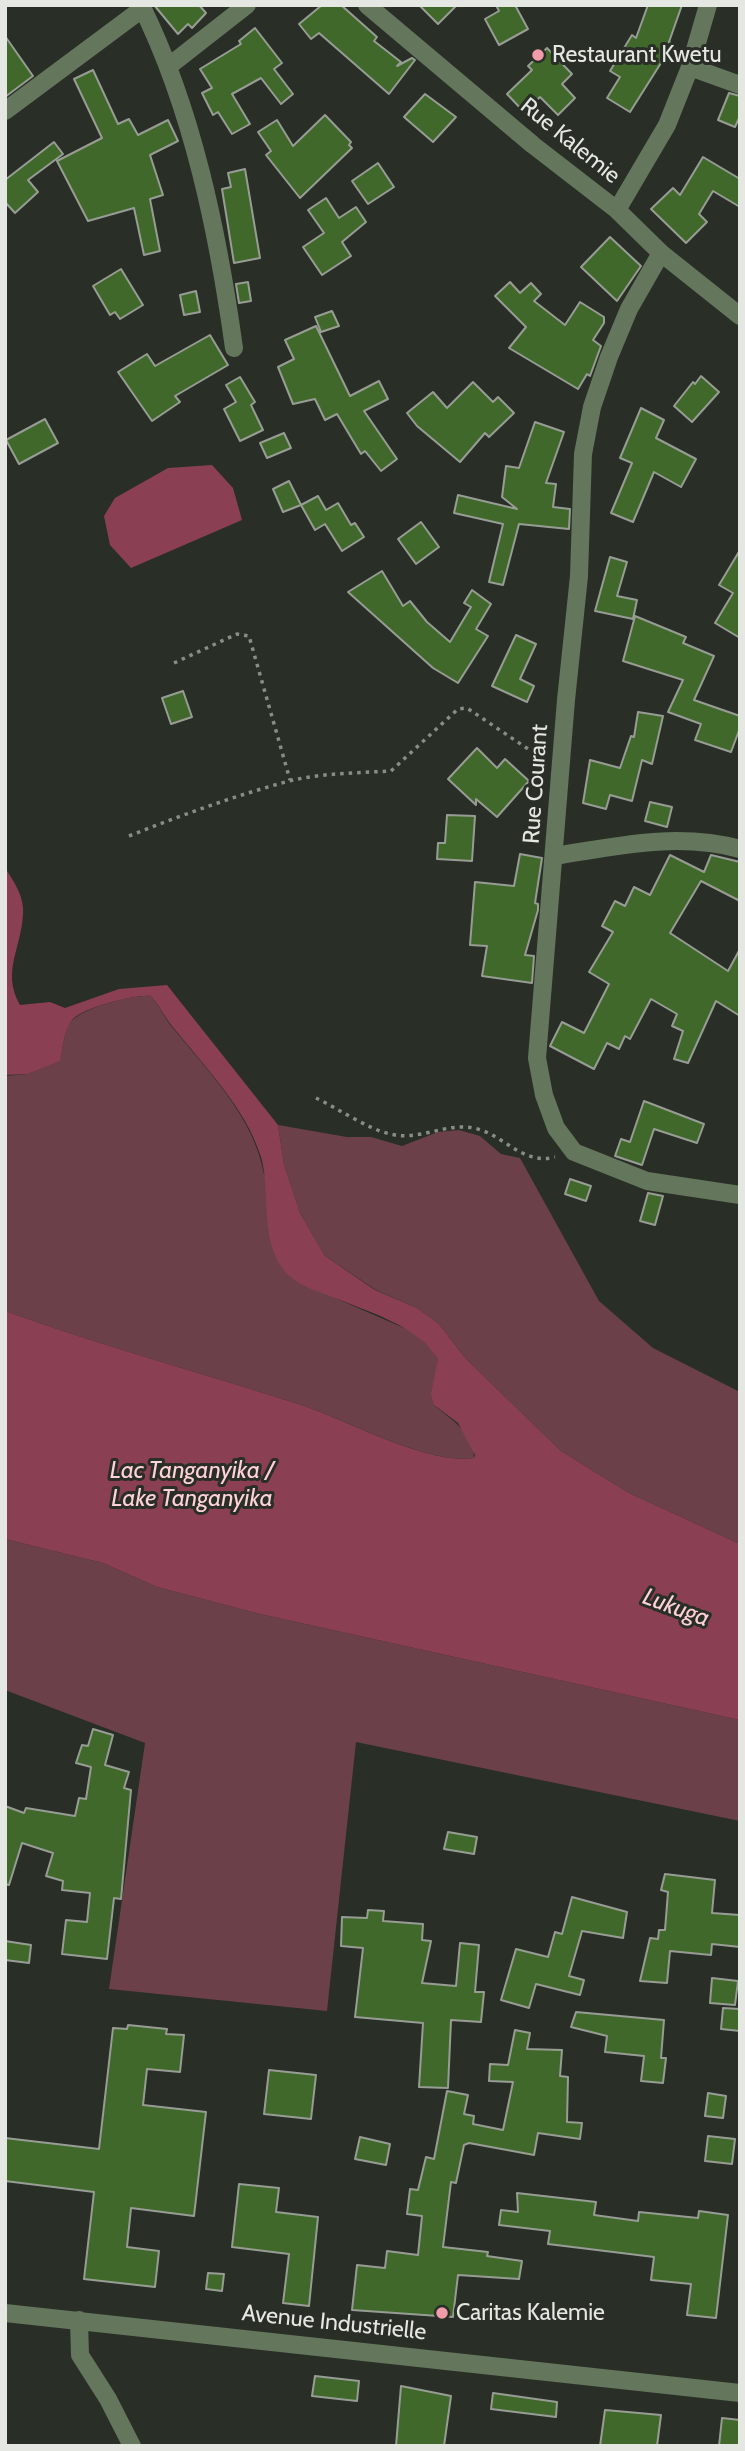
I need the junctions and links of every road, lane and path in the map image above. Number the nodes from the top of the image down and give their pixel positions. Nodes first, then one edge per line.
1 (247, 5) edge
2 (367, 5) edge
3 (708, 5) edge
4 (142, 7) edge
5 (169, 66) junction
6 (690, 67) junction
7 (740, 85) edge
8 (5, 111) edge
9 (617, 210) junction
10 (661, 253) junction
11 (740, 316) edge
12 (234, 348) dead end
13 (174, 663) dead end
14 (562, 772) junction
15 (290, 781) junction
16 (129, 835) dead end
17 (740, 849) edge
18 (555, 856) junction
19 (316, 1098) dead end
20 (574, 1152) junction
21 (740, 1195) edge
22 (5, 2312) edge
23 (79, 2320) junction
24 (740, 2393) edge
25 (132, 2446) edge

1 - 5 street
2 - 9 street, Rue Kalemie
3 - 6 street
4 - 5 street
4 - 8 street
5 - 12 street
6 - 7 street
6 - 9 street
9 - 10 street, Rue Kalemie
10 - 11 street, Rue Kalemie
10 - 14 street, Rue Courant
13 - 15 path
14 - 15 path
14 - 18 street, Rue Courant
15 - 16 path
17 - 18 street
18 - 20 street, Rue Courant
19 - 20 path
20 - 21 street
22 - 23 street, Avenue Industrielle
23 - 24 street, Avenue Industrielle
23 - 25 street

